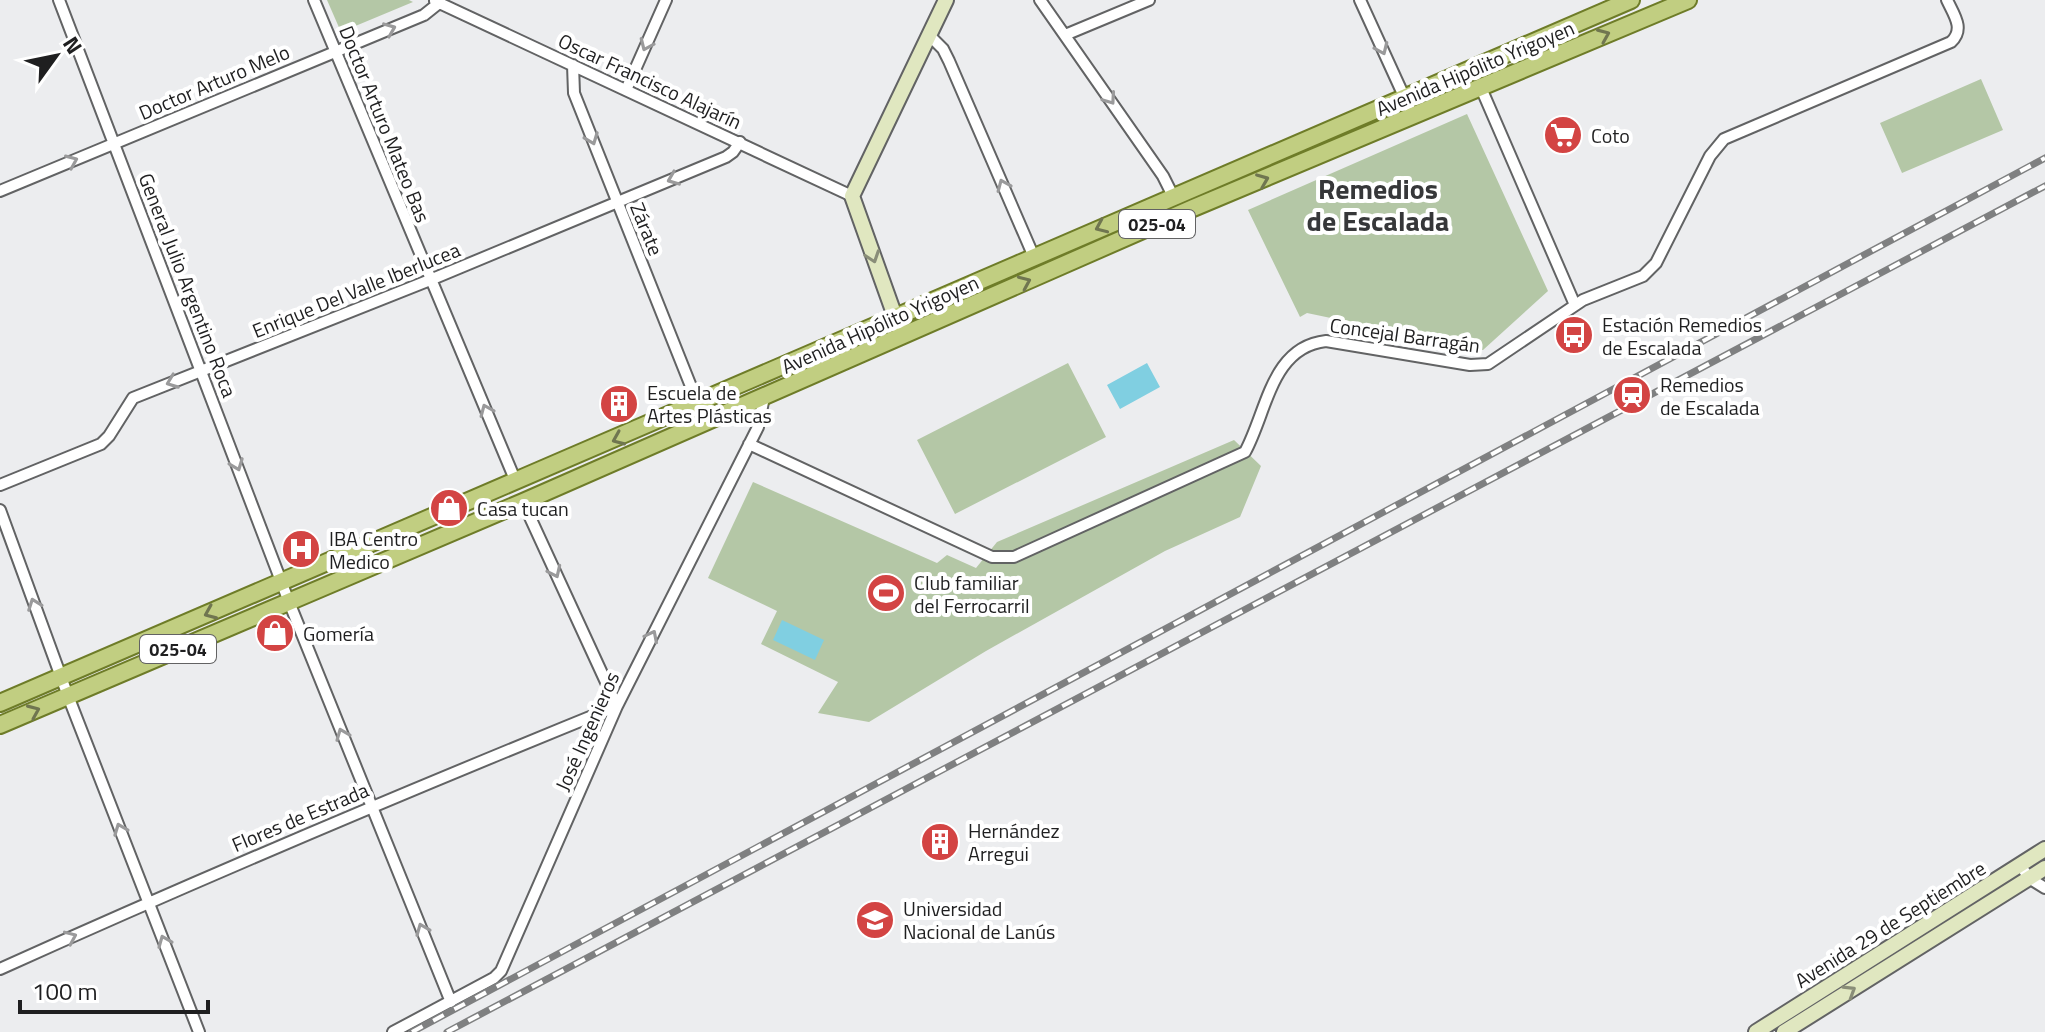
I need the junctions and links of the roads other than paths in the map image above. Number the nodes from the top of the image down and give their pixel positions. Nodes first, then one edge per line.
1 (59, 0) edge
2 (314, 0) edge
3 (666, 0) edge
4 (946, 0) edge
5 (1040, 0) edge
6 (1149, 0) edge
7 (1360, 0) edge
8 (1633, 0) edge
9 (1688, 0) edge
10 (1947, 0) edge
11 (436, 1) edge
12 (1643, 19) junction
13 (929, 35) junction
14 (1065, 35) junction
15 (335, 51) junction
16 (573, 65) junction
17 (1481, 88) junction
18 (626, 90) junction
19 (1404, 97) junction
20 (1413, 116) junction
21 (740, 142) junction
22 (115, 143) junction
23 (0, 191) edge
24 (852, 196) junction
25 (1173, 196) junction
26 (616, 202) junction
27 (1034, 257) junction
28 (430, 280) junction
29 (1575, 305) junction
30 (895, 319) junction
31 (902, 336) junction
32 (201, 371) junction
33 (764, 397) junction
34 (698, 404) junction
35 (749, 444) junction
36 (516, 482) junction
37 (0, 485) edge
38 (523, 502) junction
39 (0, 510) edge
40 (282, 583) junction
41 (289, 602) junction
42 (61, 677) junction
43 (68, 696) junction
44 (0, 703) edge
45 (617, 706) junction
46 (0, 725) edge
47 (372, 806) junction
48 (2045, 849) edge
49 (2045, 868) edge
50 (2025, 872) junction
51 (2045, 888) edge
52 (148, 902) junction
53 (0, 969) edge
54 (451, 1002) junction
55 (199, 1032) edge
56 (393, 1032) edge
57 (1756, 1032) edge
58 (1784, 1032) edge

1 - 22 street, General Julio Argentino Roca
2 - 15 street, Doctor Arturo Mateo Bas
3 -> 18 street
4 - 13 main road
5 - 14 street
6 - 14 street
7 -> 19 street
8 - 12 street
8 - 19 main road, Avenida Hipólito Yrigoyen / 025-04
9 - 12 main road, Avenida Hipólito Yrigoyen / 025-04
10 - 29 street, Concejal Barragán
15 -> 11 street, Doctor Arturo Melo
11 - 16 street, Oscar Francisco Alajarín
17 -> 12 main road, Avenida Hipólito Yrigoyen / 025-04
13 - 24 main road
27 -> 13 street
14 -> 25 street
15 - 22 street, Doctor Arturo Melo
15 - 28 street, Doctor Arturo Mateo Bas
16 - 18 street, Oscar Francisco Alajarín
16 -> 26 street, Zárate
17 - 20 main road, Avenida Hipólito Yrigoyen / 025-04
17 - 29 street
18 - 21 street, Oscar Francisco Alajarín
19 - 20 street
19 - 25 main road, Avenida Hipólito Yrigoyen / 025-04
31 -> 20 main road, Avenida Hipólito Yrigoyen / 025-04
21 - 24 street, Oscar Francisco Alajarín
21 -> 26 street, Enrique Del Valle Iberlucea
23 -> 22 street, Doctor Arturo Melo
22 - 32 street, General Julio Argentino Roca
24 -> 30 main road
25 -> 27 main road, Avenida Hipólito Yrigoyen / 025-04
26 - 28 street, Enrique Del Valle Iberlucea
26 - 34 street, Zárate
27 - 30 main road, Avenida Hipólito Yrigoyen / 025-04
28 - 32 street, Enrique Del Valle Iberlucea
36 -> 28 street, Doctor Arturo Mateo Bas
29 - 35 street, Concejal Barragán
30 - 31 main road
30 - 34 main road, Avenida Hipólito Yrigoyen / 025-04
31 - 33 main road, Avenida Hipólito Yrigoyen / 025-04
32 -> 37 street, Enrique Del Valle Iberlucea
32 -> 40 street, General Julio Argentino Roca
33 - 35 street, José Ingenieros
33 - 38 main road, Avenida Hipólito Yrigoyen / 025-04
34 -> 36 main road, Avenida Hipólito Yrigoyen / 025-04
45 -> 35 street, José Ingenieros
36 - 40 main road, Avenida Hipólito Yrigoyen / 025-04
38 - 41 main road, Avenida Hipólito Yrigoyen / 025-04
38 -> 45 street
42 -> 39 street
40 - 41 street, General Julio Argentino Roca
40 -> 42 main road, Avenida Hipólito Yrigoyen / 025-04
41 - 43 main road, Avenida Hipólito Yrigoyen / 025-04
47 -> 41 street, General Julio Argentino Roca
42 - 43 street
42 - 44 main road, Avenida Hipólito Yrigoyen / 025-04
46 -> 43 main road, Avenida Hipólito Yrigoyen / 025-04
52 -> 43 street
45 - 47 street, Flores de Estrada
45 - 54 street, José Ingenieros
47 - 52 street, Flores de Estrada
54 -> 47 street, General Julio Argentino Roca
48 - 50 main road, Avenida 29 de Septiembre
49 - 50 main road, Avenida 29 de Septiembre
50 - 51 street
50 - 57 main road, Avenida 29 de Septiembre
58 -> 50 main road, Avenida 29 de Septiembre
53 -> 52 street, Flores de Estrada
55 -> 52 street
54 - 56 street, José Ingenieros

